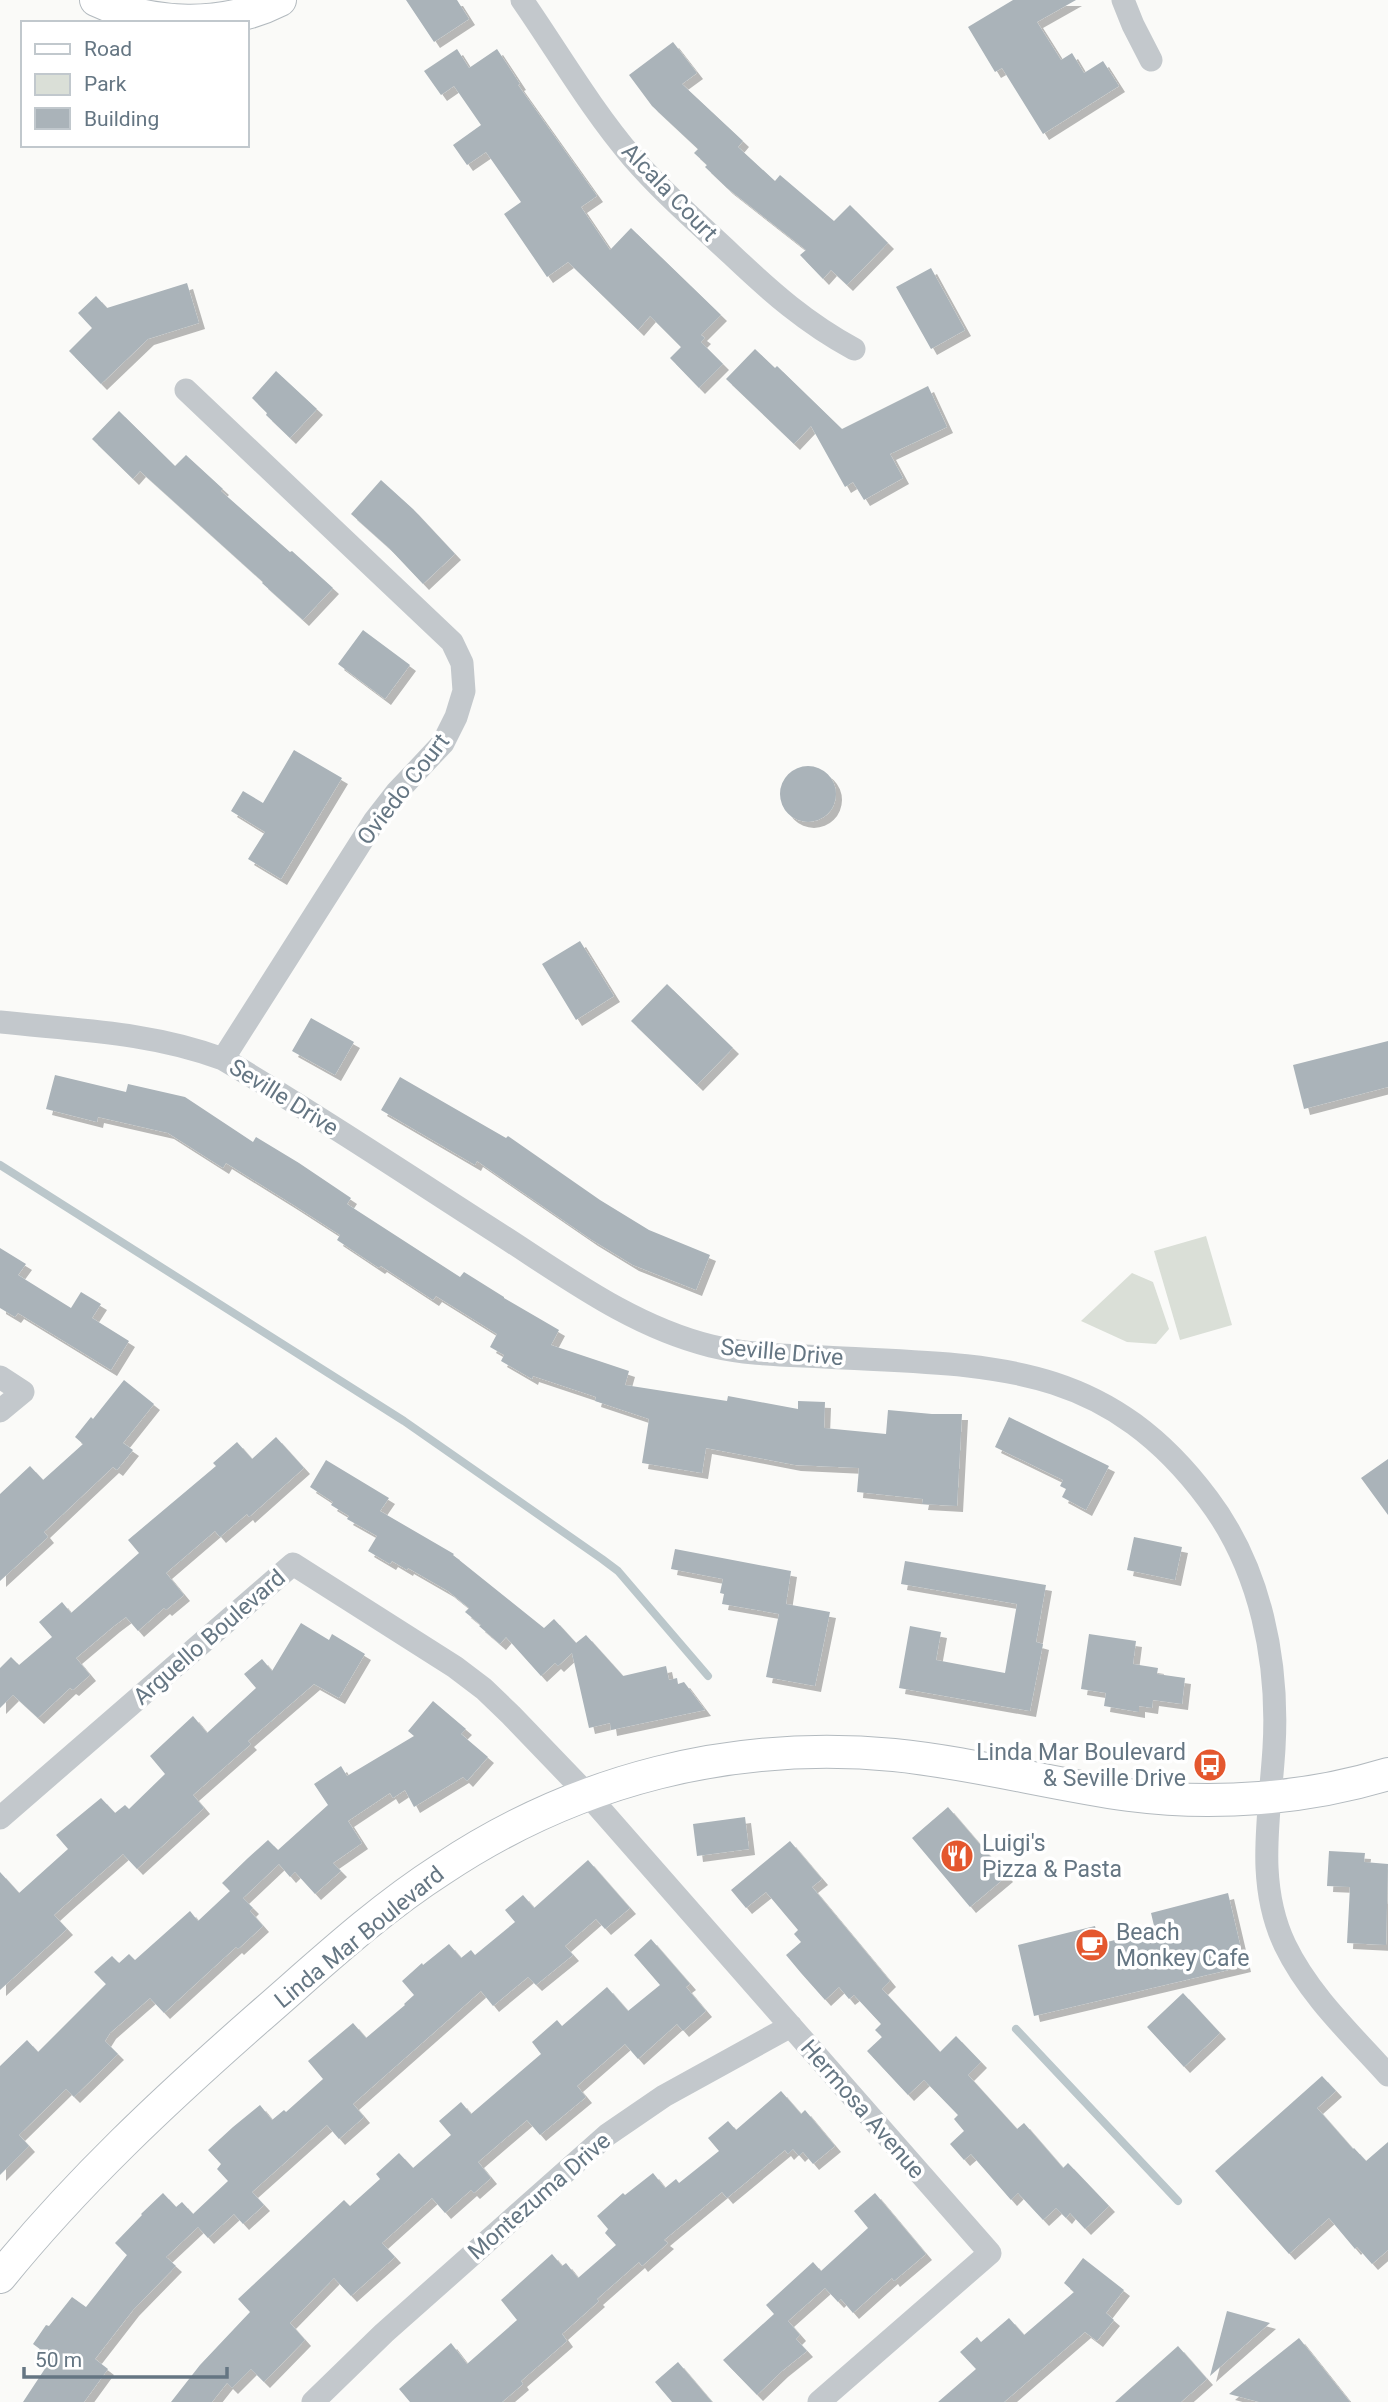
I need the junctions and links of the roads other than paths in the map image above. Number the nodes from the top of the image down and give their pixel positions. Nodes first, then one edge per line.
1 (96, 0) edge
2 (280, 0) edge
3 (522, 0) edge
4 (1123, 0) edge
5 (1151, 60) dead end
6 (854, 349) dead end
7 (186, 390) dead end
8 (0, 1022) edge
9 (223, 1059) junction
10 (0, 1377) edge
11 (0, 1411) edge
12 (1388, 1774) edge
13 (587, 1794) junction
14 (1270, 1796) junction
15 (0, 1818) edge
16 (791, 2026) junction
17 (1388, 2075) edge
18 (0, 2277) edge
19 (313, 2402) edge
20 (819, 2402) edge

1 - 2 street
3 - 6 street, Alcala Court
4 - 5 street
7 - 9 street, Oviedo Court
8 - 9 street, Seville Drive
9 - 14 street, Seville Drive
10 - 11 street
12 - 14 street, Linda Mar Boulevard
13 - 14 street, Linda Mar Boulevard
13 - 15 street, Arguello Boulevard
13 - 16 street, Hermosa Avenue
13 - 18 street, Linda Mar Boulevard
14 - 17 street, Seville Drive
16 - 19 street, Montezuma Drive
16 - 20 street, Hermosa Avenue

